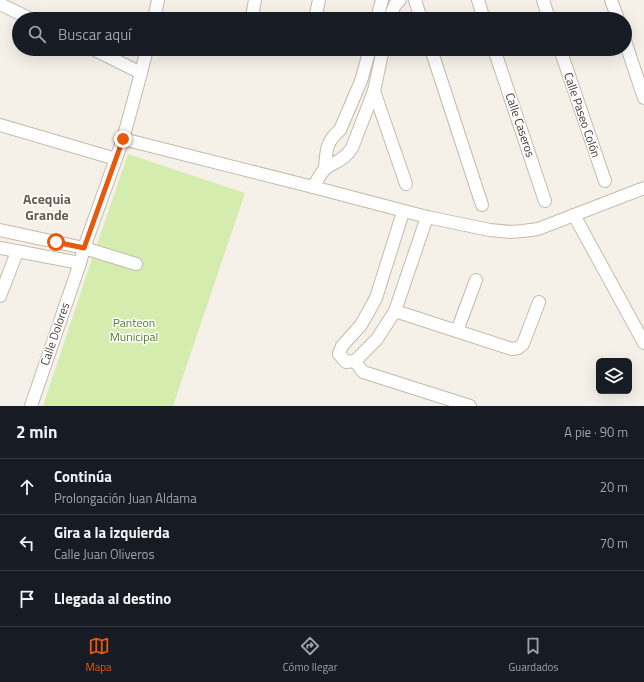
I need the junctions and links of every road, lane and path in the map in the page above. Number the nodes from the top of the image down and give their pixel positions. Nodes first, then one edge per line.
1 (158, 0) edge
2 (255, 0) edge
3 (319, 0) edge
4 (382, 0) edge
5 (400, 0) edge
6 (415, 0) edge
7 (478, 0) edge
8 (543, 0) edge
9 (611, 0) edge
10 (0, 4) edge
11 (17, 12) edge
12 (155, 12) edge
13 (253, 12) edge
14 (316, 12) edge
15 (379, 12) edge
16 (392, 12) edge
17 (419, 12) edge
18 (482, 12) edge
19 (547, 12) edge
20 (615, 12) edge
21 (107, 56) edge
22 (146, 56) edge
23 (368, 56) edge
24 (382, 56) edge
25 (433, 56) edge
26 (496, 56) edge
27 (562, 56) edge
28 (630, 56) edge
29 (142, 73) junction
30 (374, 91) junction
31 (644, 98) edge
32 (0, 125) edge
33 (340, 130) junction
34 (357, 137) junction
35 (123, 139) junction
36 (116, 159) junction
37 (325, 169) junction
38 (605, 181) dead end
39 (406, 184) dead end
40 (313, 187) junction
41 (644, 188) edge
42 (545, 201) dead end
43 (482, 205) dead end
44 (403, 212) junction
45 (574, 215) junction
46 (427, 217) junction
47 (0, 230) edge
48 (0, 248) edge
49 (84, 248) junction
50 (17, 252) junction
51 (80, 263) junction
52 (136, 264) dead end
53 (476, 280) dead end
54 (0, 296) edge
55 (539, 302) dead end
56 (395, 311) junction
57 (457, 331) junction
58 (644, 342) edge
59 (355, 361) junction
60 (31, 406) edge
61 (470, 406) edge

1 - 12 street
2 - 13 street
3 - 14 street
4 - 15 street
5 - 16 street
6 - 17 street
7 - 18 street
8 - 19 street
9 - 20 street
10 - 11 street
21 - 29 street
22 - 29 street, Calle Dolores
23 - 33 street
24 - 30 street
25 - 43 street
26 - 42 street, Calle Caseros
27 - 38 street, Calle Paseo Colón
28 - 31 street
29 - 35 street, Calle Dolores
30 - 34 street
30 - 39 street
32 - 36 street
33 - 34 street
33 - 37 street
34 - 37 street
35 - 36 street, Calle Dolores
35 - 40 street
36 - 49 street, Calle Dolores
37 - 40 street
40 - 44 street
41 - 45 street
44 - 46 street
44 - 59 street
45 - 46 street
45 - 58 street
46 - 56 street
47 - 49 street
48 - 50 street
49 - 51 street, Calle Dolores
49 - 52 street
50 - 51 street
50 - 54 street
51 - 60 street, Calle Dolores
53 - 57 street
55 - 57 street
56 - 57 street
56 - 59 street
59 - 61 street

